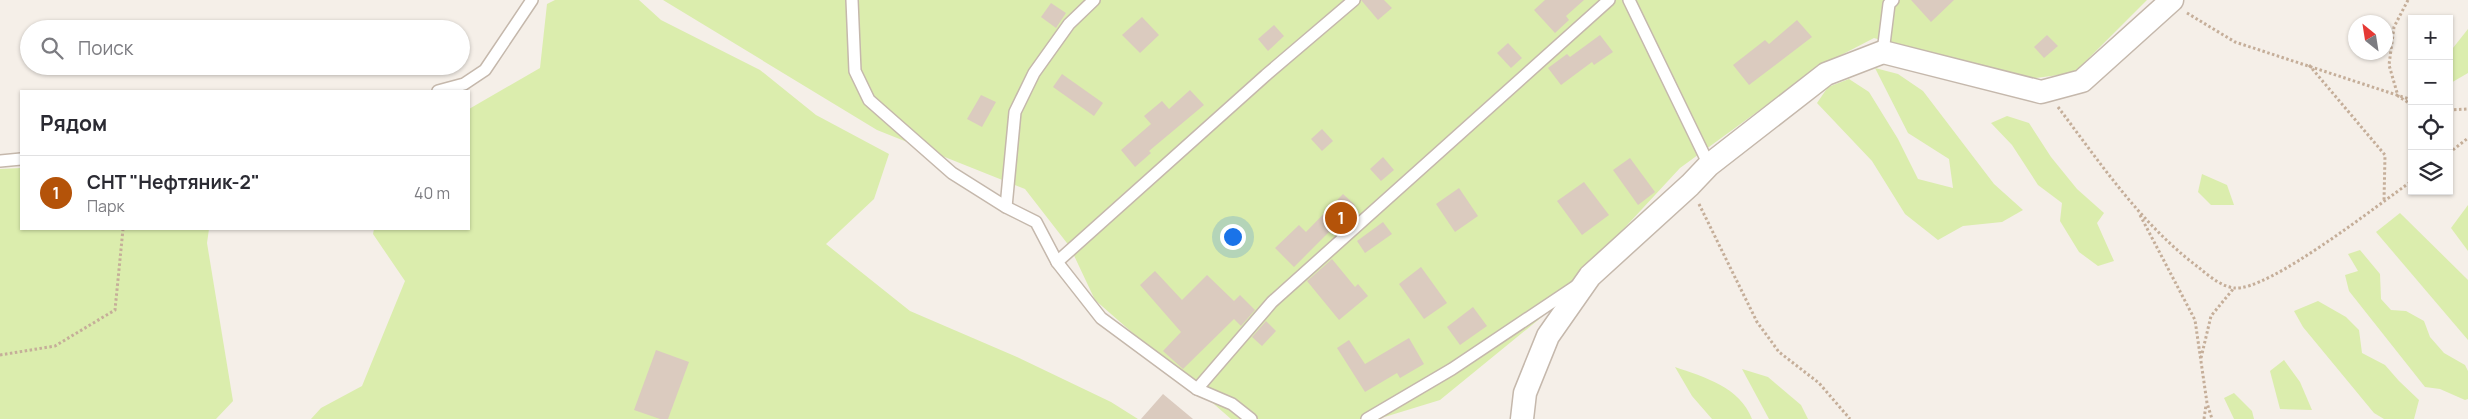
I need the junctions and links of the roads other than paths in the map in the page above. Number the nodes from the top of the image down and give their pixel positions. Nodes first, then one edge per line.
1 (532, 0) edge
2 (852, 0) edge
3 (1094, 0) edge
4 (1354, 0) edge
5 (1609, 0) edge
6 (1893, 0) edge
7 (1630, 1) edge
8 (2170, 1) edge
9 (1883, 52) junction
10 (442, 90) edge
11 (20, 159) edge
12 (0, 161) edge
13 (1709, 165) junction
14 (1006, 206) junction
15 (1057, 262) junction
16 (1590, 276) junction
17 (1197, 389) junction
18 (1251, 419) edge
19 (1367, 419) edge
20 (1522, 419) edge

1 - 10 lane
2 - 14 lane
3 - 14 lane
4 - 15 lane
5 - 17 lane
6 - 9 lane
7 - 13 lane
8 - 9 street
9 - 13 street
11 - 12 lane
13 - 16 street
14 - 15 lane
15 - 17 lane
16 - 19 lane
16 - 20 street
17 - 18 lane

